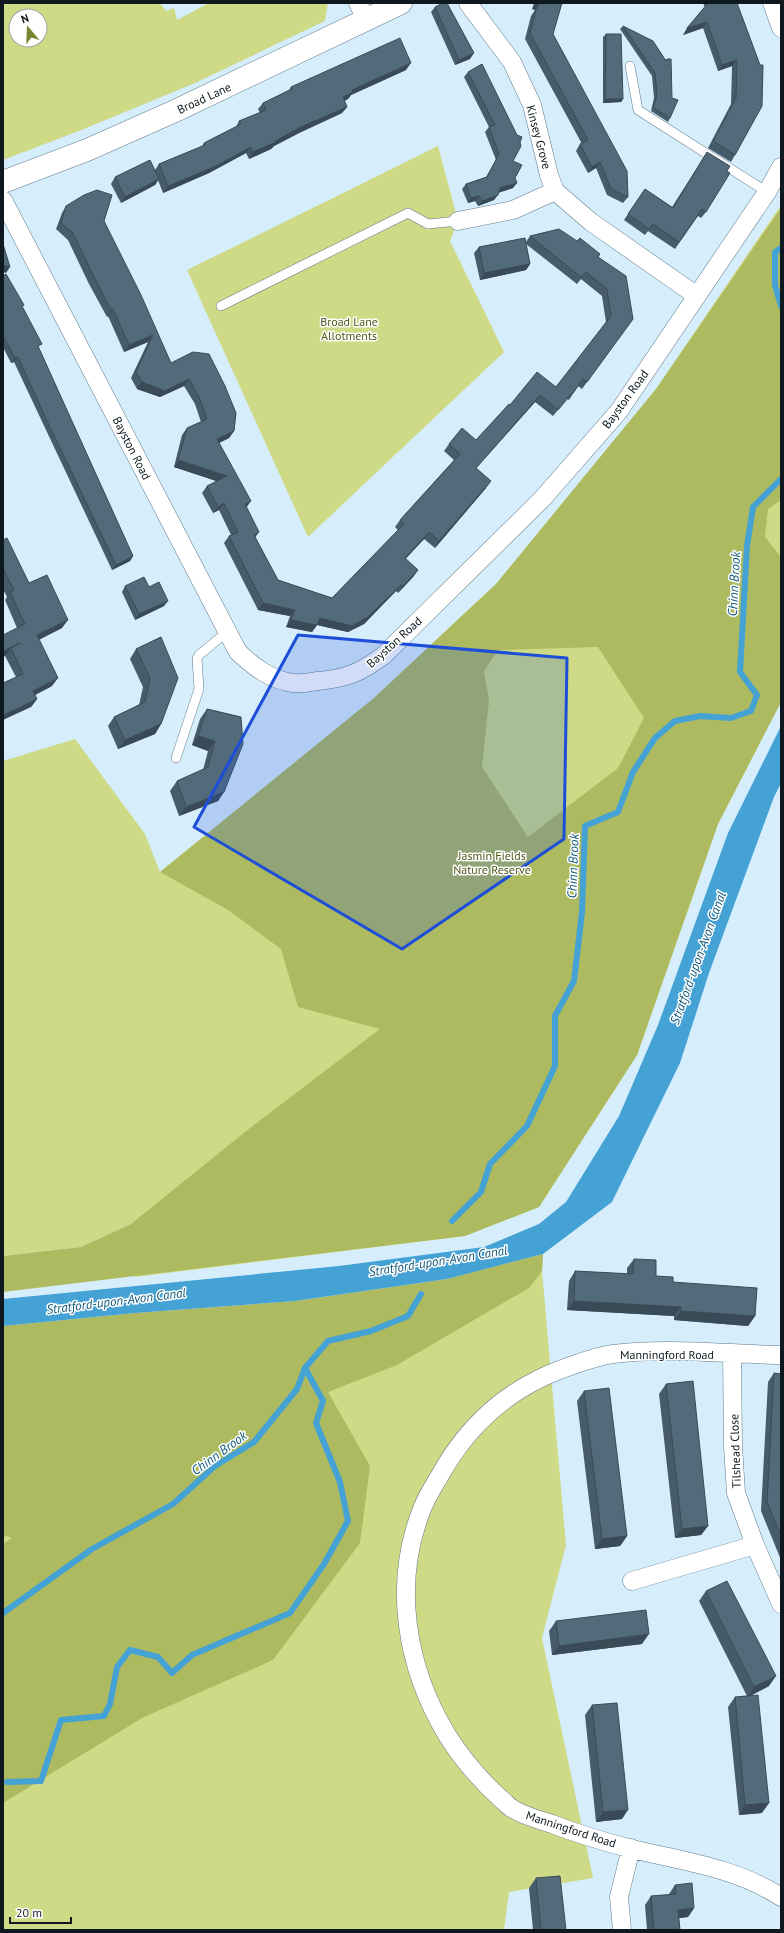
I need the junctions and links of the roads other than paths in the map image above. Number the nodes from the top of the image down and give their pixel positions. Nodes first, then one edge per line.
1 (401, 3) edge
2 (468, 3) edge
3 (772, 3) edge
4 (362, 12) edge
5 (781, 28) edge
6 (630, 66) dead end
7 (781, 167) edge
8 (3, 182) edge
9 (555, 191) junction
10 (767, 192) junction
11 (3, 200) edge
12 (458, 221) joint
13 (697, 296) junction
14 (220, 306) dead end
15 (227, 632) junction
16 (176, 758) dead end
17 (732, 1354) junction
18 (781, 1355) edge
19 (755, 1545) junction
20 (632, 1581) dead end
21 (781, 1604) edge
22 (631, 1848) junction
23 (781, 1897) edge
24 (622, 1930) edge

1 - 4 street, Broad Lane
2 - 9 street, Kinsey Grove
3 - 5 street
4 - 8 street, Broad Lane
6 - 10 lane
7 - 10 street, Bayston Road
9 - 12 street
9 - 13 street, Kinsey Grove
10 - 13 street, Bayston Road
11 - 15 street, Bayston Road
12 - 14 lane
13 - 15 street, Bayston Road
15 - 16 lane
17 - 18 street, Manningford Road
17 - 19 street, Tilshead Close
17 - 22 street, Manningford Road
19 - 20 street
19 - 21 street, Tilshead Close
22 - 23 street, Manningford Road
22 - 24 street

